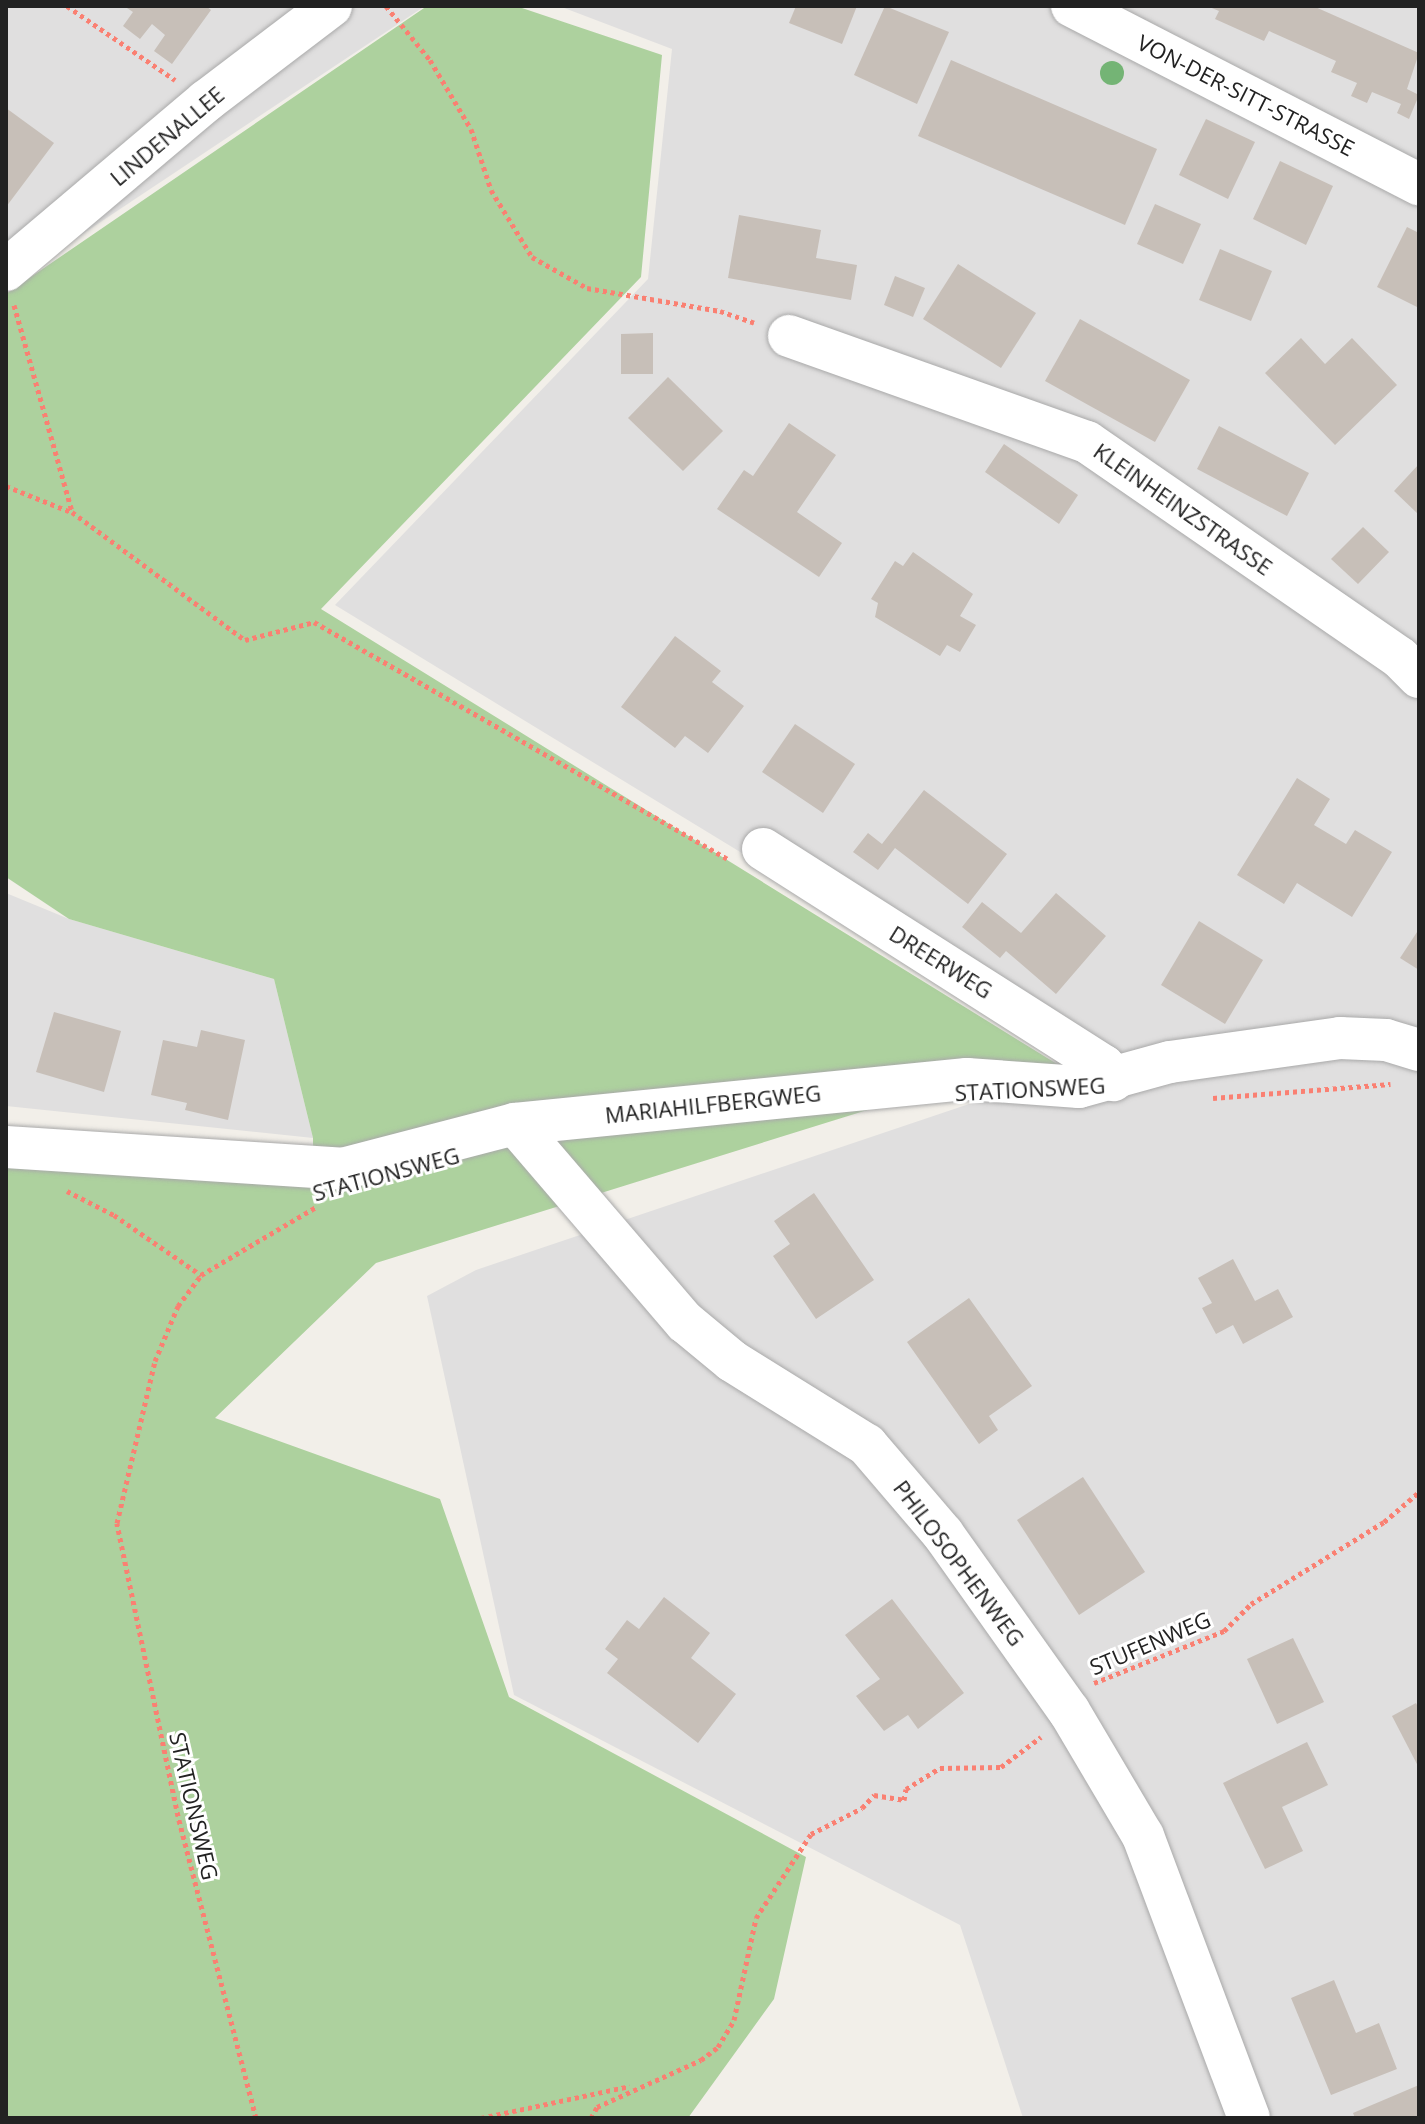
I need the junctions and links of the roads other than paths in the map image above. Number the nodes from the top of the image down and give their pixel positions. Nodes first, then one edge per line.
1 (331, 6) edge
2 (1072, 6) edge
3 (1419, 184) edge
4 (8, 280) edge
5 (789, 336) road end
6 (1419, 677) edge
7 (752, 858) road end
8 (1412, 1067) edge
9 (1113, 1080) junction
10 (515, 1124) junction
11 (6, 1147) edge
12 (1249, 2118) edge

1 - 4 street, LINDENALLEE
2 - 3 street, VON-DER-SITT-STRASSE
5 - 6 street, KLEINHEINZSTRASSE
7 - 9 street, DREERWEG
8 - 9 street, MARIAHILFBERGWEG
9 - 10 street, MARIAHILFBERGWEG
10 - 11 street, MARIAHILFBERGWEG
10 - 12 street, PHILOSOPHENWEG

